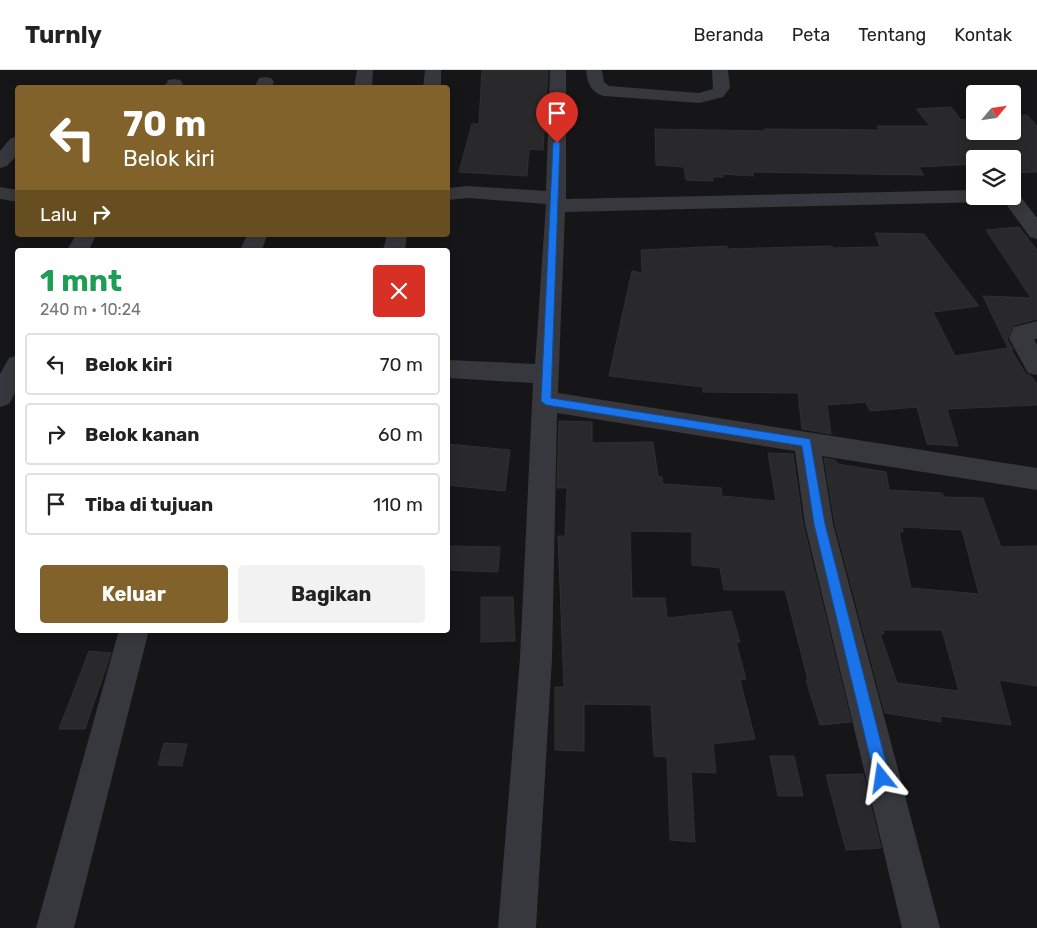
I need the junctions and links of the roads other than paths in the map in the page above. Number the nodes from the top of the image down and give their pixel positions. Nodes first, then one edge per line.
1 (365, 70) edge
2 (433, 70) edge
3 (558, 70) edge
4 (594, 70) edge
5 (720, 70) edge
6 (363, 85) edge
7 (432, 85) edge
8 (15, 145) edge
9 (0, 162) edge
10 (0, 193) edge
11 (450, 194) edge
12 (15, 196) edge
13 (966, 196) edge
14 (555, 202) junction
15 (1021, 202) edge
16 (1037, 232) edge
17 (1037, 330) edge
18 (1037, 366) edge
19 (450, 368) edge
20 (15, 370) edge
21 (546, 374) junction
22 (0, 397) edge
23 (546, 401) junction
24 (807, 442) junction
25 (1037, 479) edge
26 (133, 633) edge
27 (55, 928) edge
28 (517, 928) edge
29 (921, 928) edge

1 - 6 street
2 - 7 street
3 - 14 street
4 - 5 street
8 - 9 street
10 - 12 street
11 - 14 street
13 - 14 street
14 - 21 street
15 - 16 street
17 - 18 street
19 - 21 street
20 - 22 street
21 - 23 street
23 - 24 street
23 - 28 street
24 - 25 street
24 - 29 street
26 - 27 street

